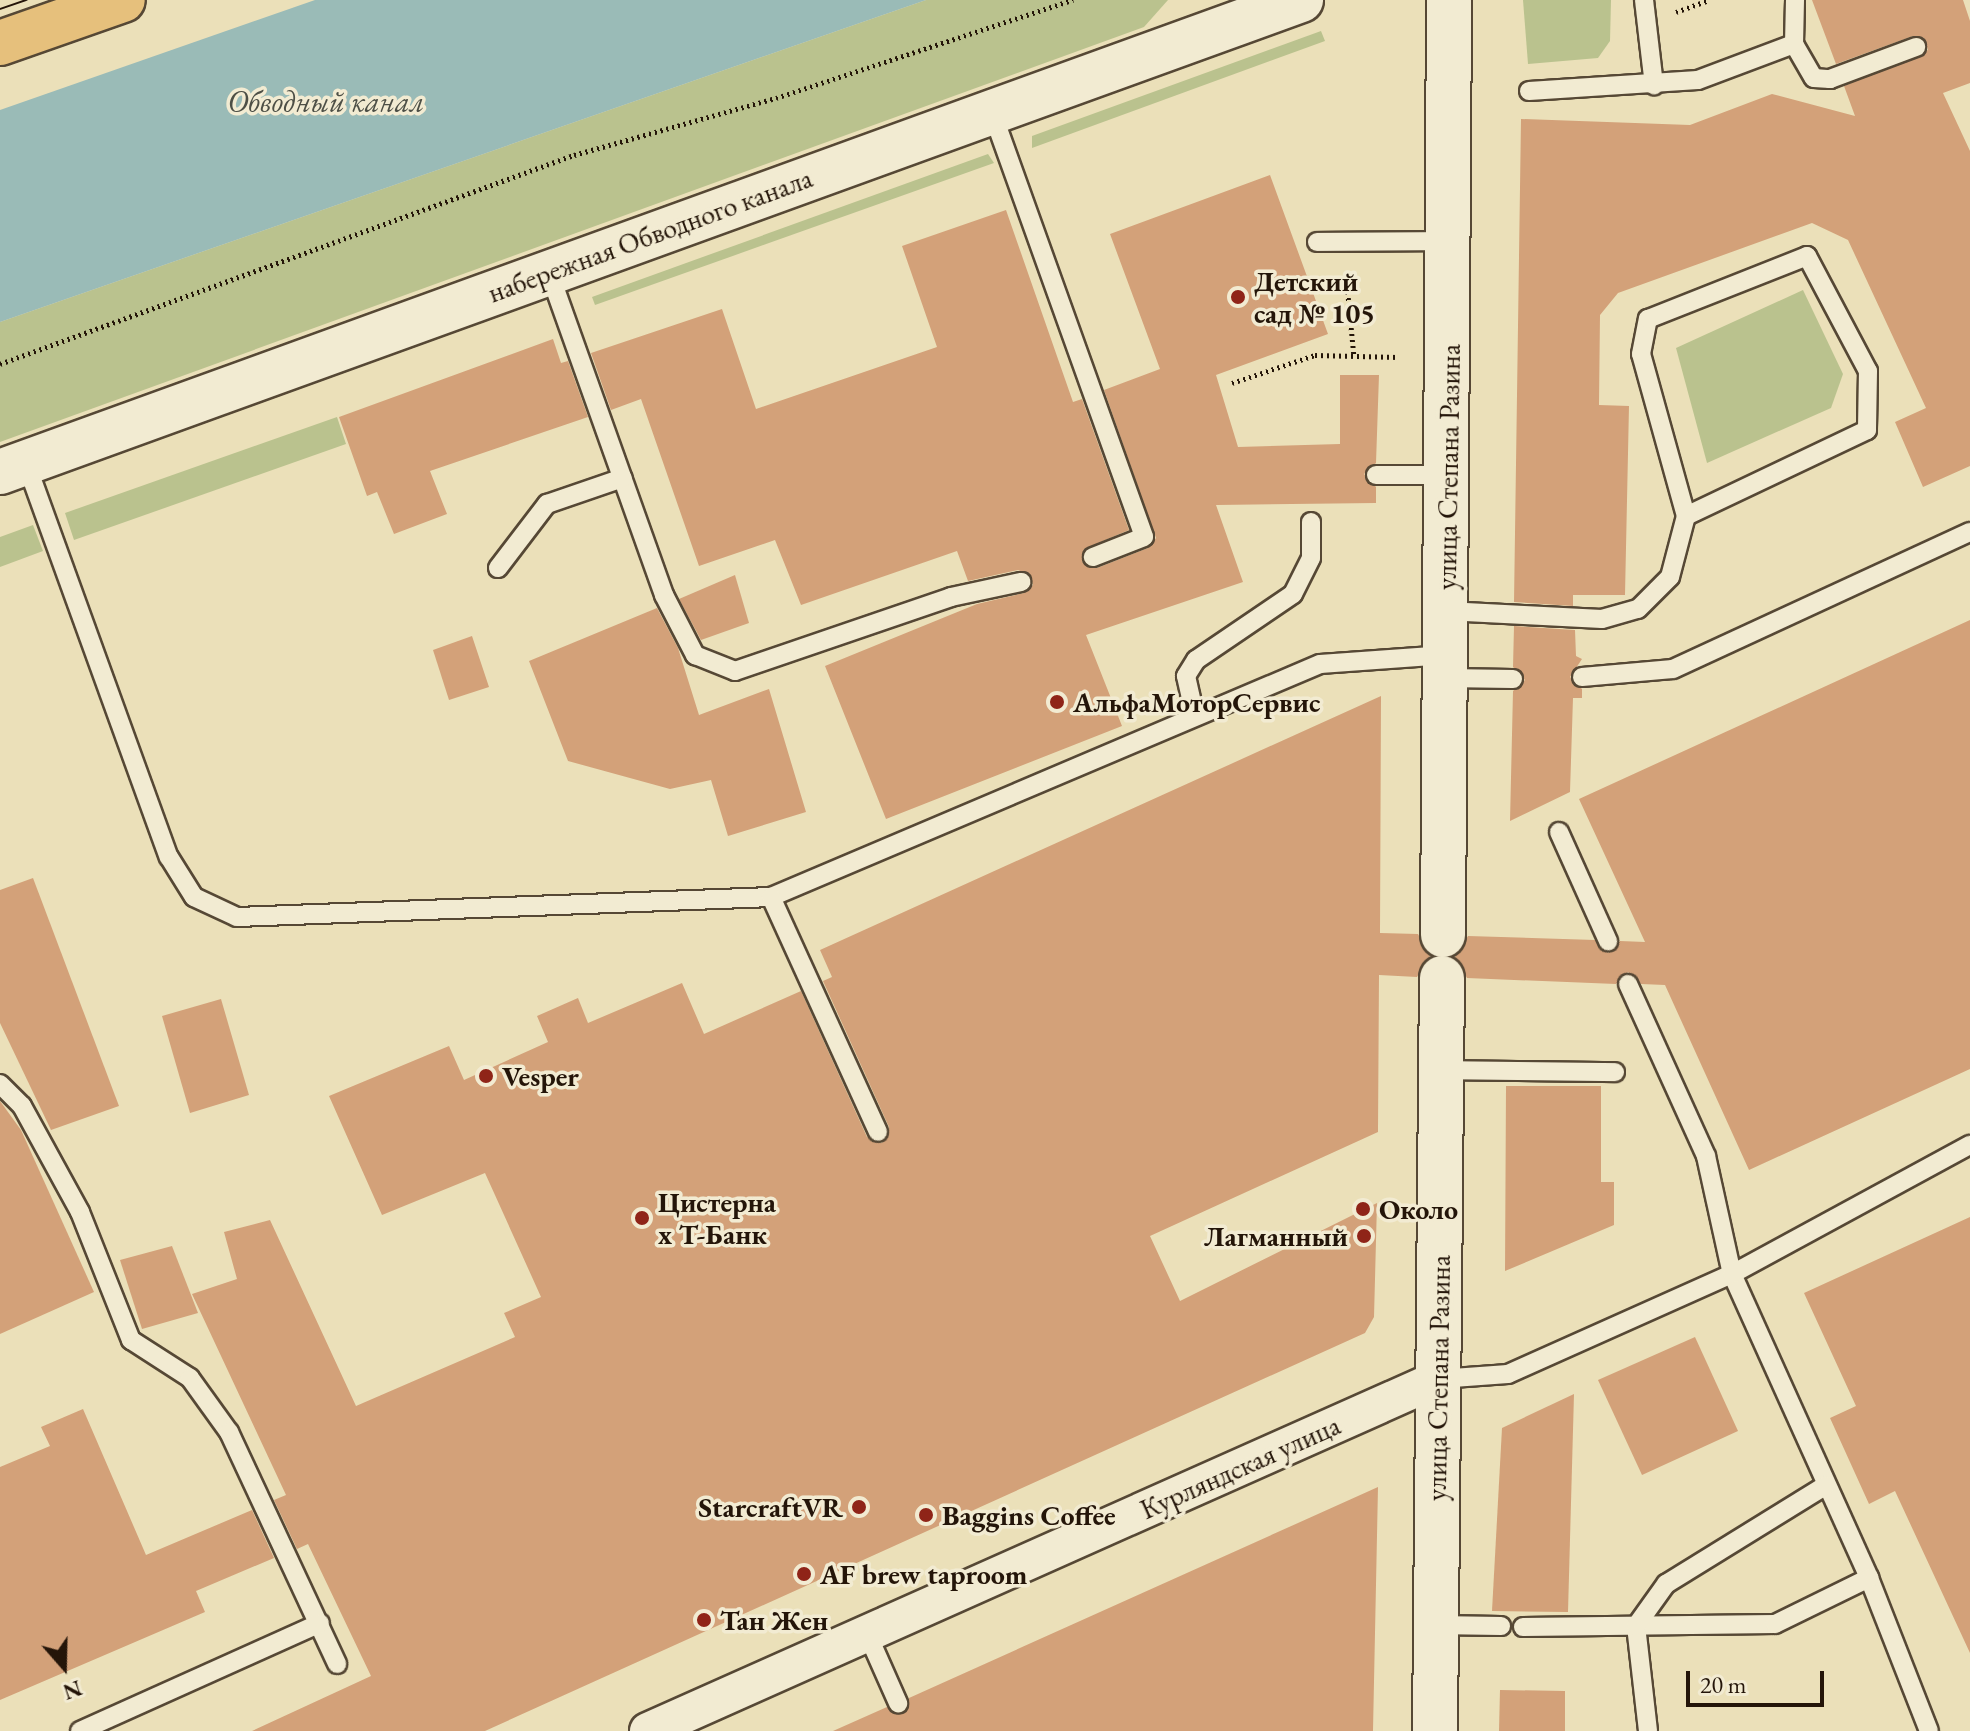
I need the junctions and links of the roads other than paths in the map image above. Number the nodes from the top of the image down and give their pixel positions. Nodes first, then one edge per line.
1 (123, 0) edge
2 (1301, 0) edge
3 (1449, 0) edge
4 (1644, 0) edge
5 (1795, 0) edge
6 (0, 43) edge
7 (1794, 44) junction
8 (1916, 47) dead end
9 (1654, 85) junction
10 (1529, 91) dead end
11 (992, 112) junction
12 (1450, 241) junction
13 (1317, 242) dead end
14 (548, 272) junction
15 (13, 467) edge
16 (1376, 475) dead end
17 (1447, 475) junction
18 (623, 478) junction
19 (1686, 516) junction
20 (1311, 522) dead end
21 (1970, 532) edge
22 (1093, 557) dead end
23 (498, 568) dead end
24 (1021, 582) dead end
25 (1446, 611) junction
26 (1446, 666) junction
27 (1582, 677) dead end
28 (1513, 679) dead end
29 (1195, 716) junction
30 (1559, 832) dead end
31 (771, 897) junction
32 (1443, 935) dead end
33 (1608, 941) dead end
34 (1442, 978) dead end
35 (1628, 984) dead end
36 (1441, 1070) junction
37 (1615, 1072) dead end
38 (0, 1084) edge
39 (878, 1132) dead end
40 (1970, 1145) edge
41 (1732, 1274) junction
42 (1438, 1379) junction
43 (1826, 1485) junction
44 (1869, 1578) junction
45 (320, 1623) junction
46 (1435, 1625) junction
47 (1501, 1626) dead end
48 (1636, 1626) junction
49 (1523, 1627) dead end
50 (867, 1633) junction
51 (337, 1664) dead end
52 (898, 1703) dead end
53 (80, 1731) edge
54 (648, 1731) edge
55 (1435, 1731) edge
56 (1648, 1731) edge
57 (1929, 1731) edge

1 - 6 main road
2 - 11 street, набережная Обводного канала
3 - 12 street, улица Степана Разина
4 - 9 lane
5 - 7 lane
7 - 8 lane
7 - 9 lane
9 - 10 lane
11 - 14 street, набережная Обводного канала
11 - 22 lane
12 - 13 lane
12 - 17 street, улица Степана Разина
14 - 15 street, набережная Обводного канала
14 - 18 lane
15 - 31 lane
16 - 17 lane
17 - 25 street, улица Степана Разина
18 - 23 lane
18 - 24 lane
19 - 19 lane
19 - 25 lane
20 - 29 lane
21 - 27 lane
25 - 26 street, улица Степана Разина
26 - 28 lane
26 - 29 lane
26 - 32 street, улица Степана Разина
29 - 31 lane
30 - 33 lane
31 - 39 lane
34 - 36 street, улица Степана Разина
35 - 41 lane
36 - 37 lane
36 - 42 street, улица Степана Разина
38 - 45 lane
40 - 41 lane
41 - 42 lane
41 - 43 lane
42 - 46 street, улица Степана Разина
42 - 50 street, Курляндская улица
43 - 44 lane
43 - 48 lane
44 - 48 lane
44 - 57 lane
45 - 51 lane
45 - 53 lane
46 - 47 lane
46 - 55 street, улица Степана Разина
48 - 49 lane
48 - 56 lane
50 - 52 lane
50 - 54 street, Курляндская улица

